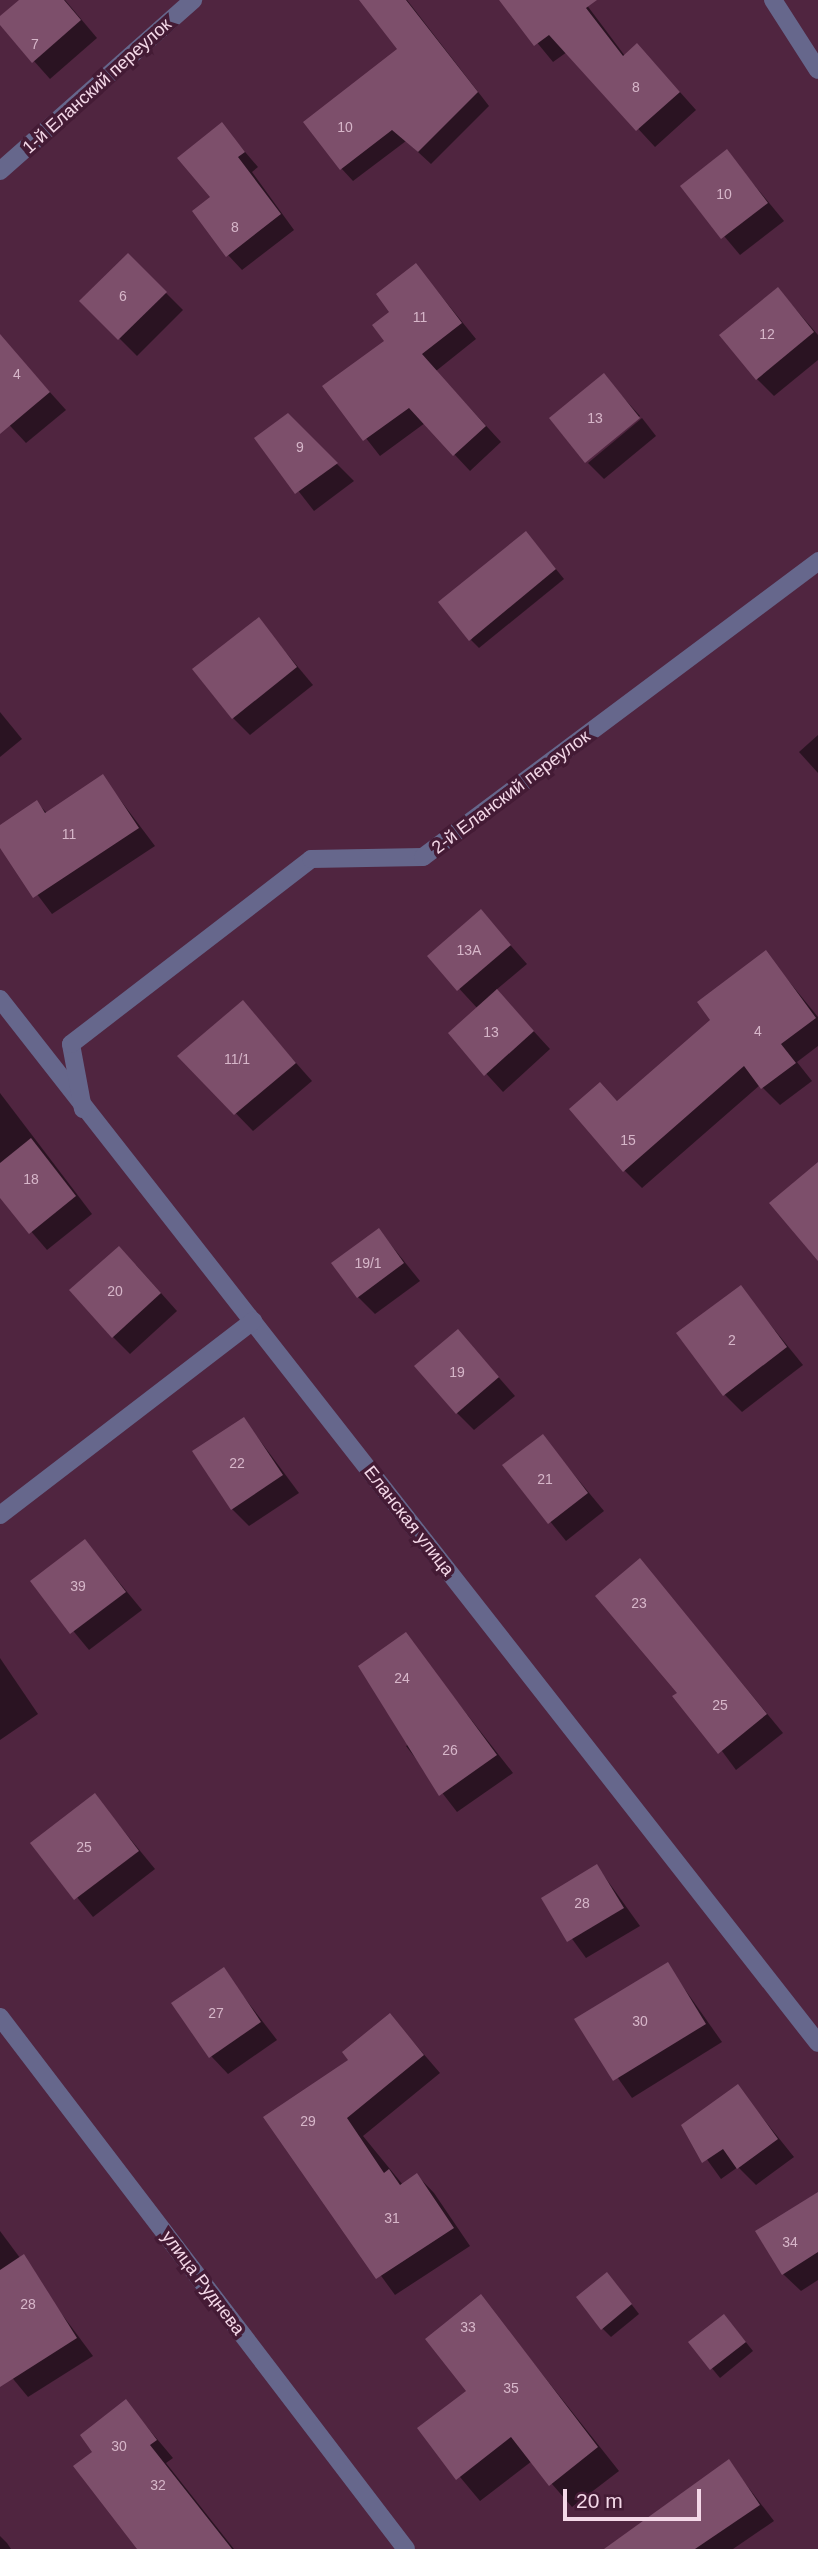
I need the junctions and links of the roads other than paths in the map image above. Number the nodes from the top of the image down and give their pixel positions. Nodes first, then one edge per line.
1 (193, 0) edge
2 (773, 0) edge
3 (818, 70) edge
4 (0, 171) edge
5 (818, 561) edge
6 (0, 999) edge
7 (84, 1113) junction
8 (253, 1321) junction
9 (0, 1515) edge
10 (0, 2017) edge
11 (818, 2043) edge
12 (406, 2549) edge

1 - 4 street, 1-й Еланский переулок
2 - 3 street
5 - 7 street, 2-й Еланский переулок
6 - 7 street, Еланская улица
7 - 8 street, Еланская улица
8 - 9 street
8 - 11 street, Еланская улица
10 - 12 street, улица Руднева

